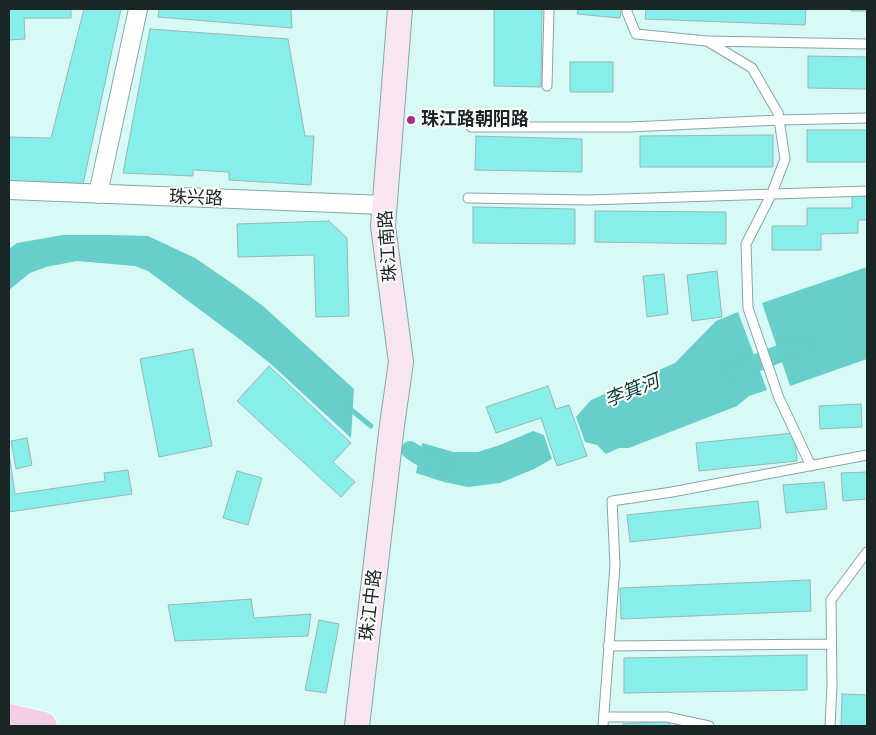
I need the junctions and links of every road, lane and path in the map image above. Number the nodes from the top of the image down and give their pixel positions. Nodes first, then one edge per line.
1 (138, 9) edge
2 (400, 9) edge
3 (549, 9) edge
4 (627, 9) edge
5 (707, 41) junction
6 (867, 44) edge
7 (548, 86) dead end
8 (867, 118) edge
9 (779, 120) junction
10 (471, 127) dead end
11 (9, 190) edge
12 (867, 191) edge
13 (98, 194) junction
14 (772, 194) junction
15 (468, 198) dead end
16 (384, 205) junction
17 (867, 455) edge
18 (811, 466) junction
19 (386, 483) joint
20 (867, 552) edge
21 (832, 644) junction
22 (608, 646) junction
23 (9, 718) edge
24 (604, 722) edge
25 (43, 726) edge
26 (357, 726) edge
27 (708, 726) edge
28 (830, 726) edge

1 - 13 street
2 - 16 street, 珠江南路
3 - 7 lane
4 - 5 lane
5 - 6 lane
5 - 9 lane
8 - 9 lane
9 - 10 lane
9 - 14 lane
11 - 13 street, 珠兴路
12 - 14 lane
13 - 16 street, 珠兴路
14 - 15 lane
14 - 18 lane
16 - 19 street, 珠江南路
17 - 18 lane
18 - 22 lane
19 - 26 street, 珠江中路
20 - 21 lane
21 - 22 lane
21 - 28 lane
22 - 24 lane
23 - 25 main road
24 - 27 lane

